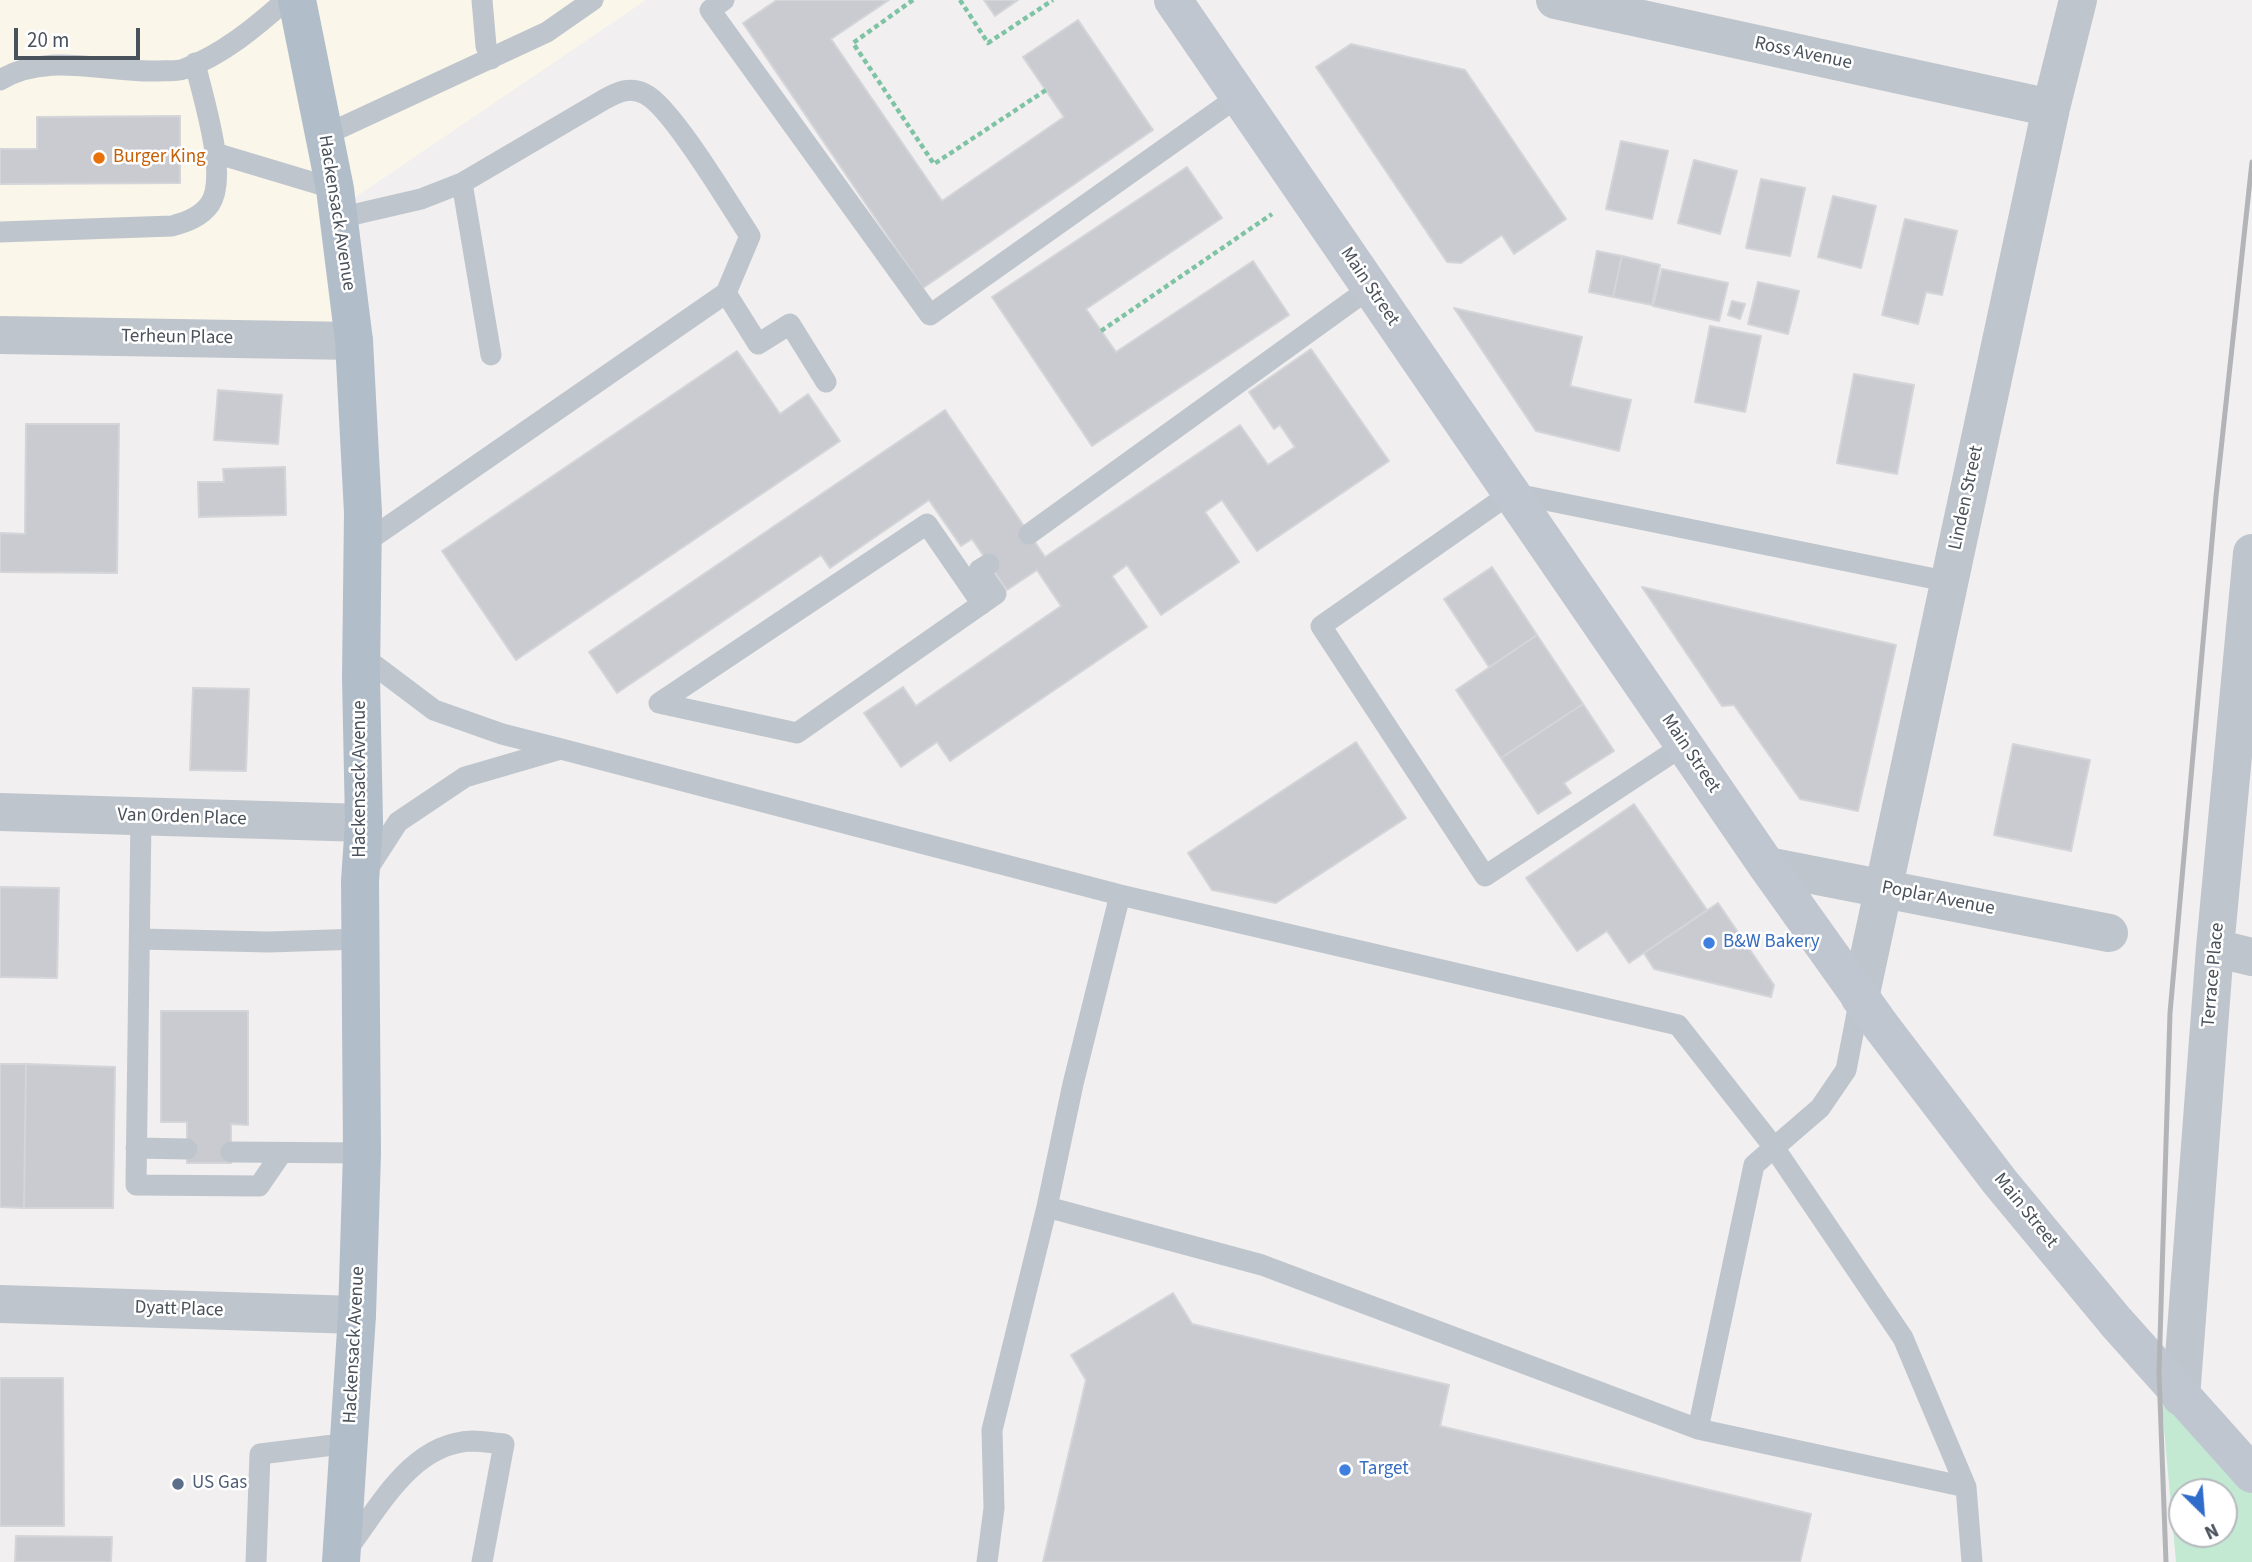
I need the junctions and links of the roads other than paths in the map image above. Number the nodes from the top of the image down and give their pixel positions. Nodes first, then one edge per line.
1 (286, 0) edge
2 (297, 0) edge
3 (482, 0) edge
4 (593, 0) edge
5 (724, 0) edge
6 (1173, 0) edge
7 (1555, 0) edge
8 (2078, 0) edge
9 (491, 59) junction
10 (195, 63) junction
11 (0, 80) edge
12 (1240, 96) junction
13 (2051, 108) junction
14 (325, 135) junction
15 (215, 153) junction
16 (462, 183) junction
17 (337, 204) junction
18 (0, 232) edge
19 (1370, 288) junction
20 (726, 293) junction
21 (0, 335) edge
22 (354, 341) junction
23 (491, 355) dead end
24 (826, 382) dead end
25 (1511, 493) junction
26 (1029, 534) dead end
27 (363, 544) junction
28 (2252, 553) edge
29 (989, 564) dead end
30 (1950, 582) junction
31 (982, 604) junction
32 (361, 655) junction
33 (1684, 745) junction
34 (561, 749) junction
35 (0, 812) edge
36 (141, 816) junction
37 (364, 823) junction
38 (1766, 866) junction
39 (360, 881) junction
40 (1885, 888) junction
41 (1120, 895) junction
42 (2109, 933) dead end
43 (140, 939) junction
44 (361, 939) junction
45 (2216, 948) junction
46 (2252, 957) edge
47 (1860, 998) junction
48 (1773, 1146) junction
49 (136, 1148) junction
50 (187, 1149) dead end
51 (231, 1152) dead end
52 (362, 1153) junction
53 (281, 1154) junction
54 (1047, 1207) junction
55 (0, 1304) edge
56 (357, 1315) junction
57 (2181, 1397) junction
58 (1699, 1429) junction
59 (351, 1443) junction
60 (2252, 1474) edge
61 (1966, 1487) junction
62 (341, 1560) edge
63 (256, 1562) edge
64 (482, 1562) edge
65 (987, 1562) edge
66 (1972, 1562) edge

1 - 10 lane
2 - 14 main road, Hackensack Avenue
3 - 9 lane
4 - 9 lane
5 - 12 lane
6 - 12 main road, Main Street
7 - 13 street, Ross Avenue
8 - 13 street, Linden Street
9 - 14 lane
10 - 11 lane
10 - 15 lane
12 - 19 main road, Main Street
13 - 30 street, Linden Street
14 - 17 main road, Hackensack Avenue
15 - 17 lane
15 - 18 lane
16 - 17 lane
16 - 20 lane
16 - 23 lane
17 - 22 main road, Hackensack Avenue
19 - 25 main road, Main Street
19 - 26 lane
20 - 24 lane
20 - 27 lane
21 - 22 street, Terheun Place
22 - 27 main road, Hackensack Avenue
25 - 30 lane
25 - 33 main road, Main Street
25 - 33 lane
27 - 32 main road, Hackensack Avenue
28 - 45 street, Terrace Place
29 - 31 lane
30 - 40 street, Linden Street
31 - 31 lane
32 - 34 lane
32 - 37 main road, Hackensack Avenue
33 - 38 main road, Main Street
34 - 39 lane
34 - 41 lane
35 - 36 street, Van Orden Place
36 - 37 street, Van Orden Place
36 - 43 lane
37 - 39 main road, Hackensack Avenue
38 - 40 street, Poplar Avenue
38 - 47 main road, Main Street
39 - 44 main road, Hackensack Avenue
40 - 42 street, Poplar Avenue
40 - 47 street, Linden Street
41 - 48 lane
41 - 54 lane
43 - 44 lane
43 - 49 lane
44 - 52 main road, Hackensack Avenue
45 - 46 street
45 - 57 street, Terrace Place
47 - 48 lane
47 - 57 main road, Main Street
48 - 58 lane
48 - 61 lane
49 - 50 lane
49 - 53 lane
51 - 53 lane
52 - 53 lane
52 - 56 main road, Hackensack Avenue
54 - 58 lane
54 - 65 lane
55 - 56 street, Dyatt Place
56 - 59 main road, Hackensack Avenue
57 - 60 main road, Main Street
58 - 61 lane
59 - 62 main road, Hackensack Avenue
59 - 63 lane
61 - 66 lane
62 - 64 lane

